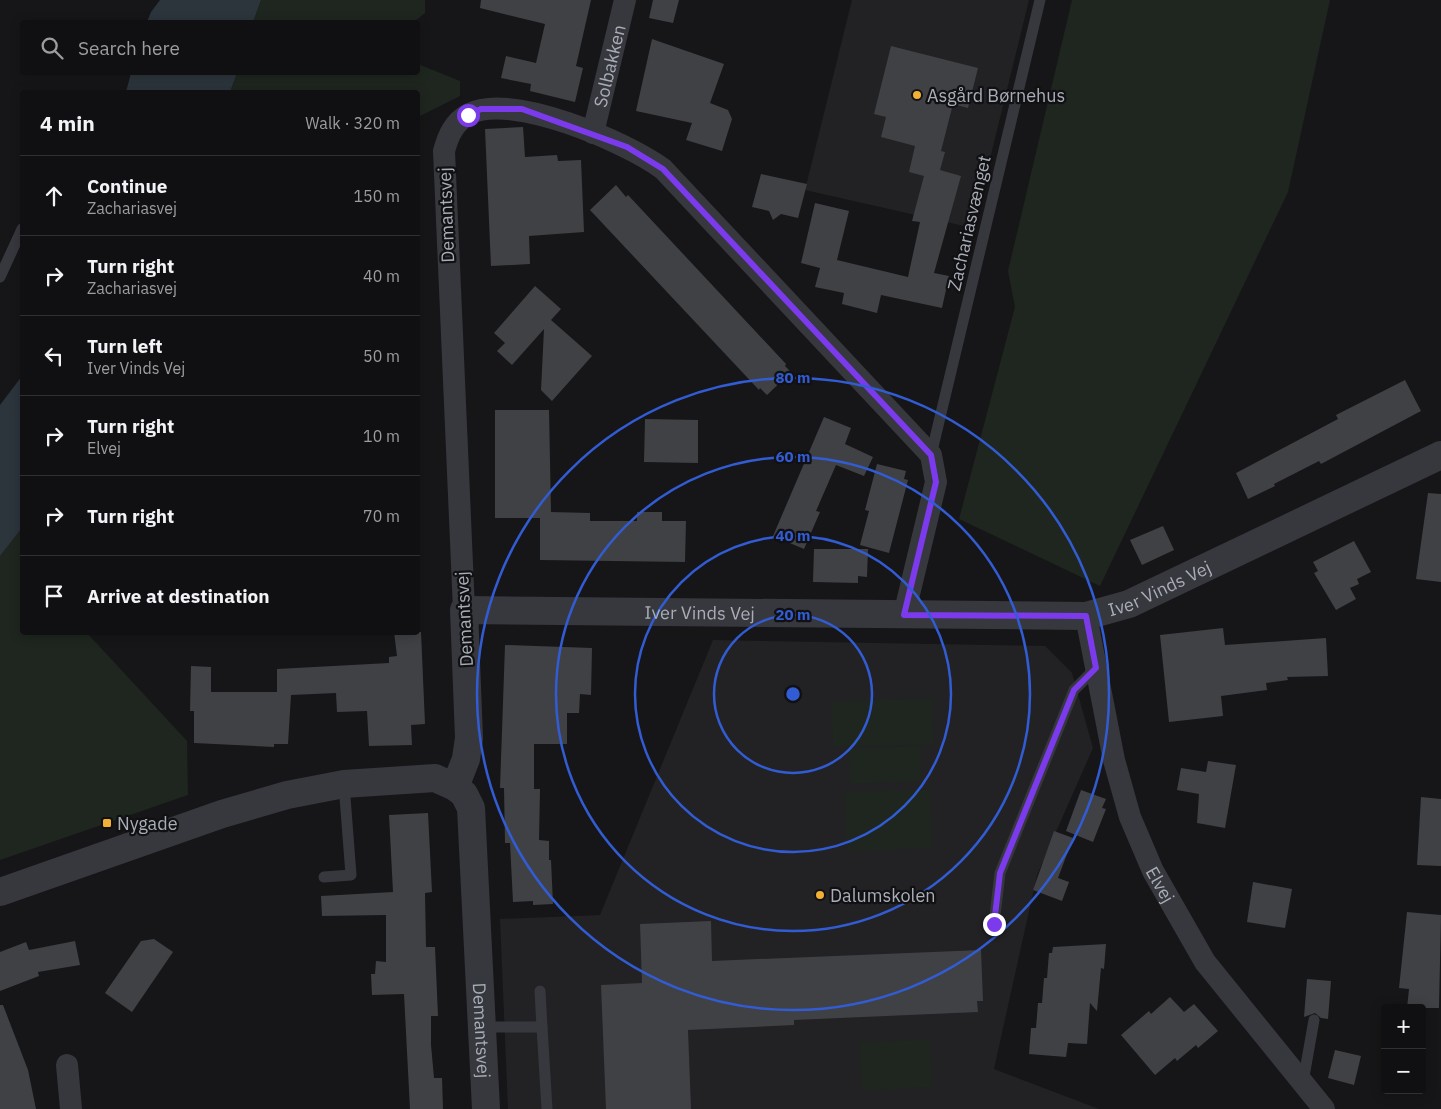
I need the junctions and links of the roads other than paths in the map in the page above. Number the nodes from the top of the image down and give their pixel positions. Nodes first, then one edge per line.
1 (625, 0) edge
2 (1040, 0) edge
3 (593, 133) junction
4 (20, 233) edge
5 (0, 277) edge
6 (931, 455) junction
7 (1441, 455) edge
8 (464, 610) junction
9 (904, 615) junction
10 (1086, 616) junction
11 (1096, 668) junction
12 (344, 784) junction
13 (454, 787) junction
14 (324, 877) dead end
15 (0, 892) edge
16 (994, 924) dead end
17 (540, 991) dead end
18 (1314, 1020) dead end
19 (542, 1027) junction
20 (482, 1028) junction
21 (67, 1065) dead end
22 (1303, 1082) junction
23 (71, 1109) edge
24 (486, 1109) edge
25 (547, 1109) edge
26 (1324, 1109) edge

1 - 3 street, Solbakken
2 - 6 lane, Zachariasvænget
3 - 6 street
3 - 8 street, Demantsvej
4 - 5 lane
6 - 9 street
7 - 10 street, Iver Vinds Vej
8 - 9 street, Iver Vinds Vej
8 - 13 street, Demantsvej
9 - 10 street, Iver Vinds Vej
10 - 11 street, Elvej
11 - 16 lane
11 - 22 street, Elvej
12 - 13 street
12 - 14 lane
12 - 15 street
13 - 20 street, Demantsvej
17 - 19 lane
18 - 22 lane
19 - 20 lane
19 - 25 lane
20 - 24 street, Demantsvej
21 - 23 street
22 - 26 street, Elvej

